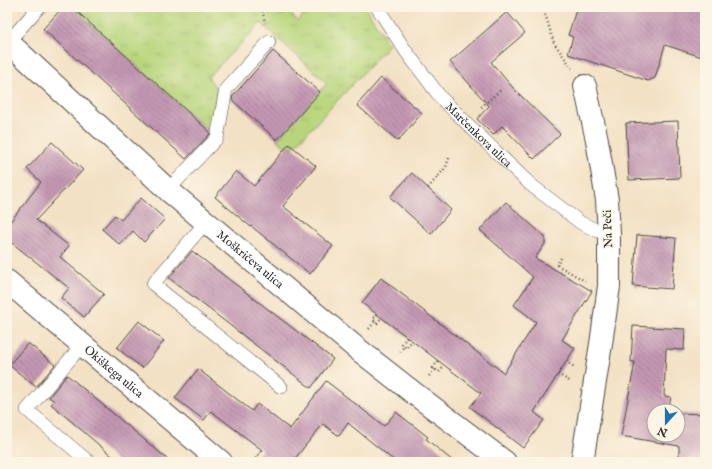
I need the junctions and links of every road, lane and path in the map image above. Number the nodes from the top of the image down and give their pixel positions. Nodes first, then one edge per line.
1 (39, 7) edge
2 (377, 7) edge
3 (543, 7) edge
4 (7, 42) edge
5 (269, 42) dead end
6 (585, 86) joint
7 (502, 89) dead end
8 (451, 107) junction
9 (449, 158) dead end
10 (428, 188) dead end
11 (168, 190) junction
12 (206, 222) junction
13 (609, 233) junction
14 (561, 258) dead end
15 (7, 281) edge
16 (608, 295) junction
17 (377, 314) dead end
18 (382, 318) dead end
19 (408, 337) dead end
20 (412, 341) dead end
21 (82, 345) junction
22 (438, 361) dead end
23 (444, 366) dead end
24 (281, 387) dead end
25 (89, 462) edge
26 (220, 462) edge
27 (505, 462) edge
28 (582, 462) edge

1 - 4 lane, Moškričeva ulica
2 - 8 lane, Marčenkova ulica
3 - 6 path
4 - 11 street, Moškričeva ulica
5 - 11 lane
6 - 13 street, Na Peči
7 - 8 path
8 - 13 lane, Marčenkova ulica
9 - 10 path
11 - 12 street, Moškričeva ulica
12 - 24 lane
12 - 27 street, Moškričeva ulica
13 - 16 street, Na Peči
14 - 16 path
15 - 21 street, Okiškega ulica
16 - 28 street, Na Peči
17 - 18 path
19 - 20 path
21 - 25 lane
21 - 26 street, Okiškega ulica
22 - 23 path

